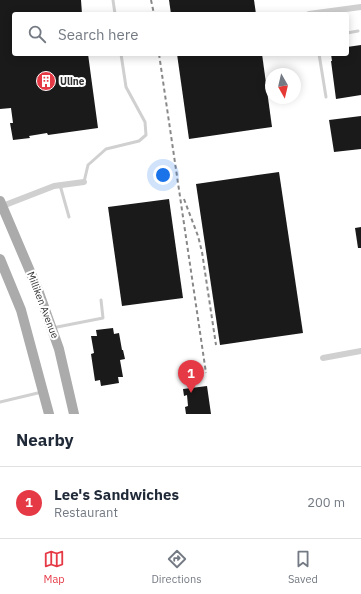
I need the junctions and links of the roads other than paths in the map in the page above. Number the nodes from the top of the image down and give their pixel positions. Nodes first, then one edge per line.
1 (113, 0) edge
2 (361, 7) edge
3 (116, 12) edge
4 (326, 12) edge
5 (358, 32) dead end
6 (349, 33) edge
7 (121, 56) edge
8 (319, 56) edge
9 (326, 97) dead end
10 (84, 182) joint
11 (60, 185) junction
12 (1, 205) edge
13 (69, 217) dead end
14 (0, 259) edge
15 (101, 300) dead end
16 (52, 328) junction
17 (361, 351) edge
18 (323, 358) dead end
19 (44, 392) junction
20 (0, 402) edge
21 (49, 414) edge
22 (74, 414) edge

1 - 3 lane
2 - 4 street
5 - 6 lane
7 - 10 lane
8 - 9 lane
10 - 11 street
11 - 12 street
11 - 13 lane
12 - 16 main road, Milliken Avenue
14 - 19 main road
15 - 16 lane
16 - 22 main road, Milliken Avenue
17 - 18 street
19 - 20 lane
19 - 21 main road

